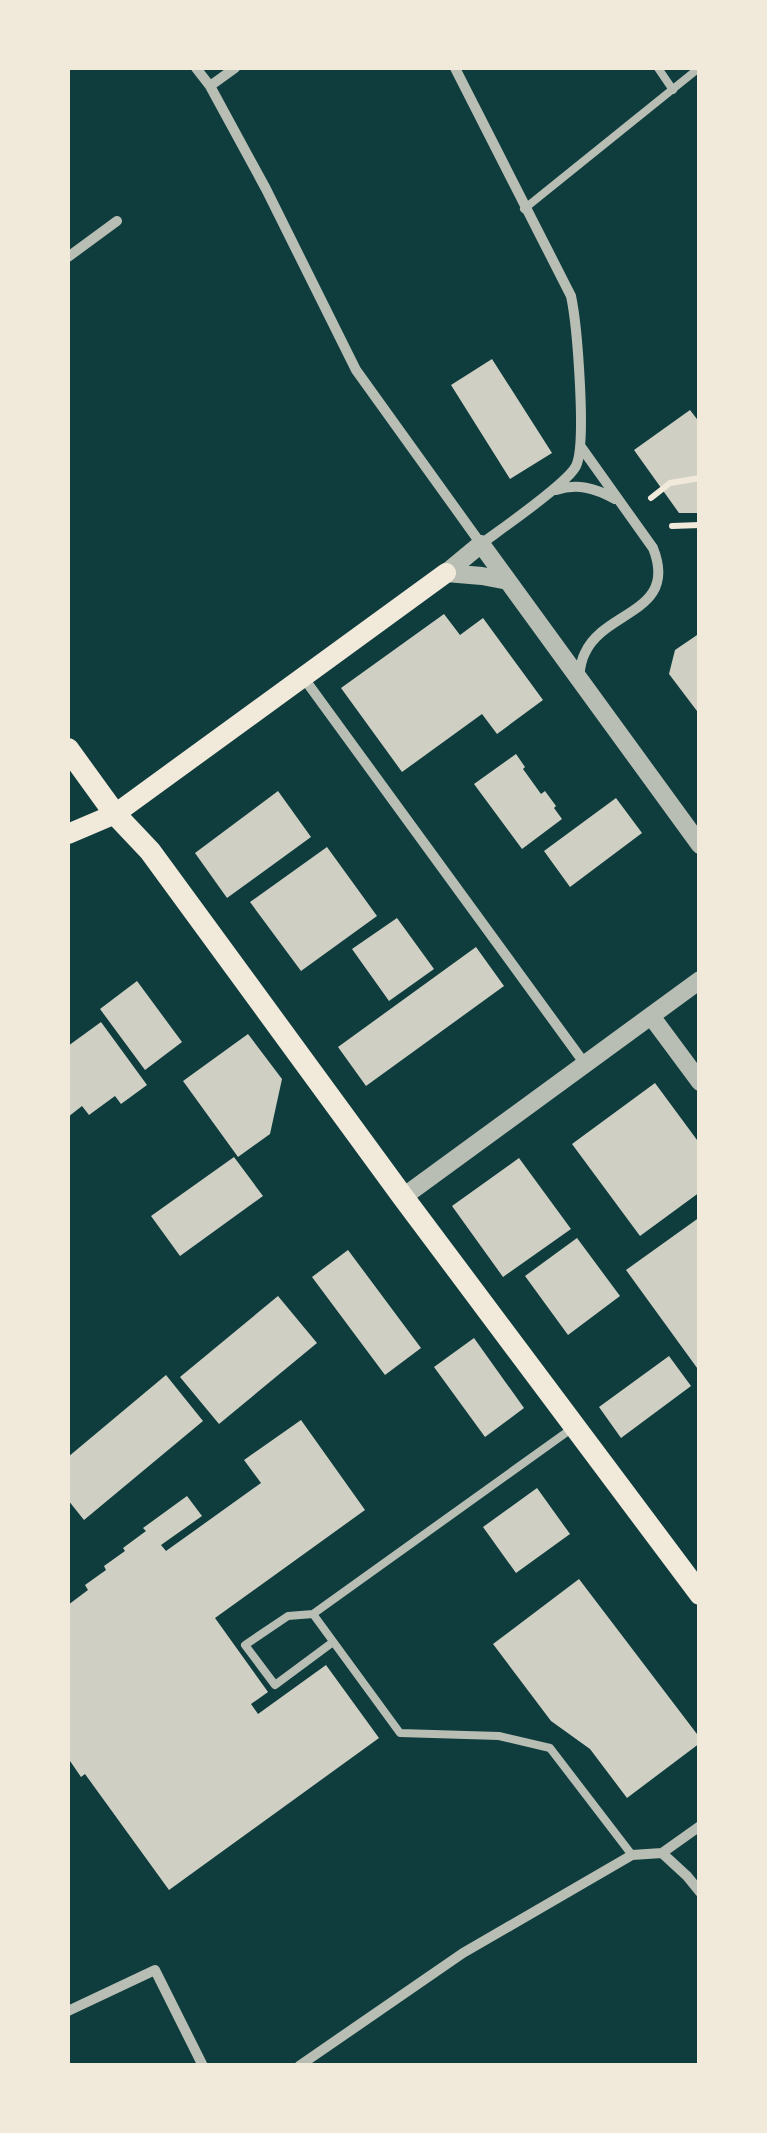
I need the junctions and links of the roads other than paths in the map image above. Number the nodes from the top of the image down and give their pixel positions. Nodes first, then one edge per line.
1 (196, 68) edge
2 (235, 68) edge
3 (455, 68) edge
4 (658, 68) edge
5 (699, 68) edge
6 (690, 76) junction
7 (210, 86) junction
8 (700, 87) edge
9 (673, 90) junction
10 (524, 209) junction
11 (117, 221) dead end
12 (68, 257) edge
13 (581, 447) junction
14 (550, 492) junction
15 (619, 501) junction
16 (481, 544) junction
17 (446, 573) junction
18 (508, 582) junction
19 (578, 677) junction
20 (303, 678) junction
21 (68, 749) edge
22 (115, 814) junction
23 (68, 834) edge
24 (700, 845) edge
25 (700, 980) edge
26 (651, 1016) junction
27 (585, 1064) junction
28 (700, 1082) edge
29 (404, 1197) junction
30 (574, 1426) junction
31 (700, 1594) edge
32 (312, 1614) junction
33 (333, 1642) junction
34 (700, 1826) edge
35 (662, 1853) junction
36 (632, 1856) junction
37 (700, 1892) edge
38 (68, 2010) edge
39 (203, 2066) edge
40 (300, 2066) edge

1 - 7 street
2 - 7 street
3 - 10 street
4 - 9 lane
5 - 6 lane
6 - 8 lane
6 - 9 lane
7 - 16 street
9 - 10 lane
10 - 13 street
11 - 12 street
13 - 14 street
13 - 15 street
14 - 15 street
14 - 16 street
15 - 19 street
16 - 17 street
16 - 18 street
17 - 18 street
17 - 20 main road
18 - 19 street
19 - 24 street
20 - 22 main road
20 - 27 street
21 - 22 highway
22 - 23 main road
22 - 29 highway
25 - 26 street
26 - 27 street
26 - 28 street
27 - 29 street
29 - 30 highway
30 - 31 highway
30 - 32 lane
32 - 33 lane
32 - 33 lane
33 - 36 lane
34 - 35 street
35 - 36 street
35 - 37 street
36 - 40 street
38 - 39 street

